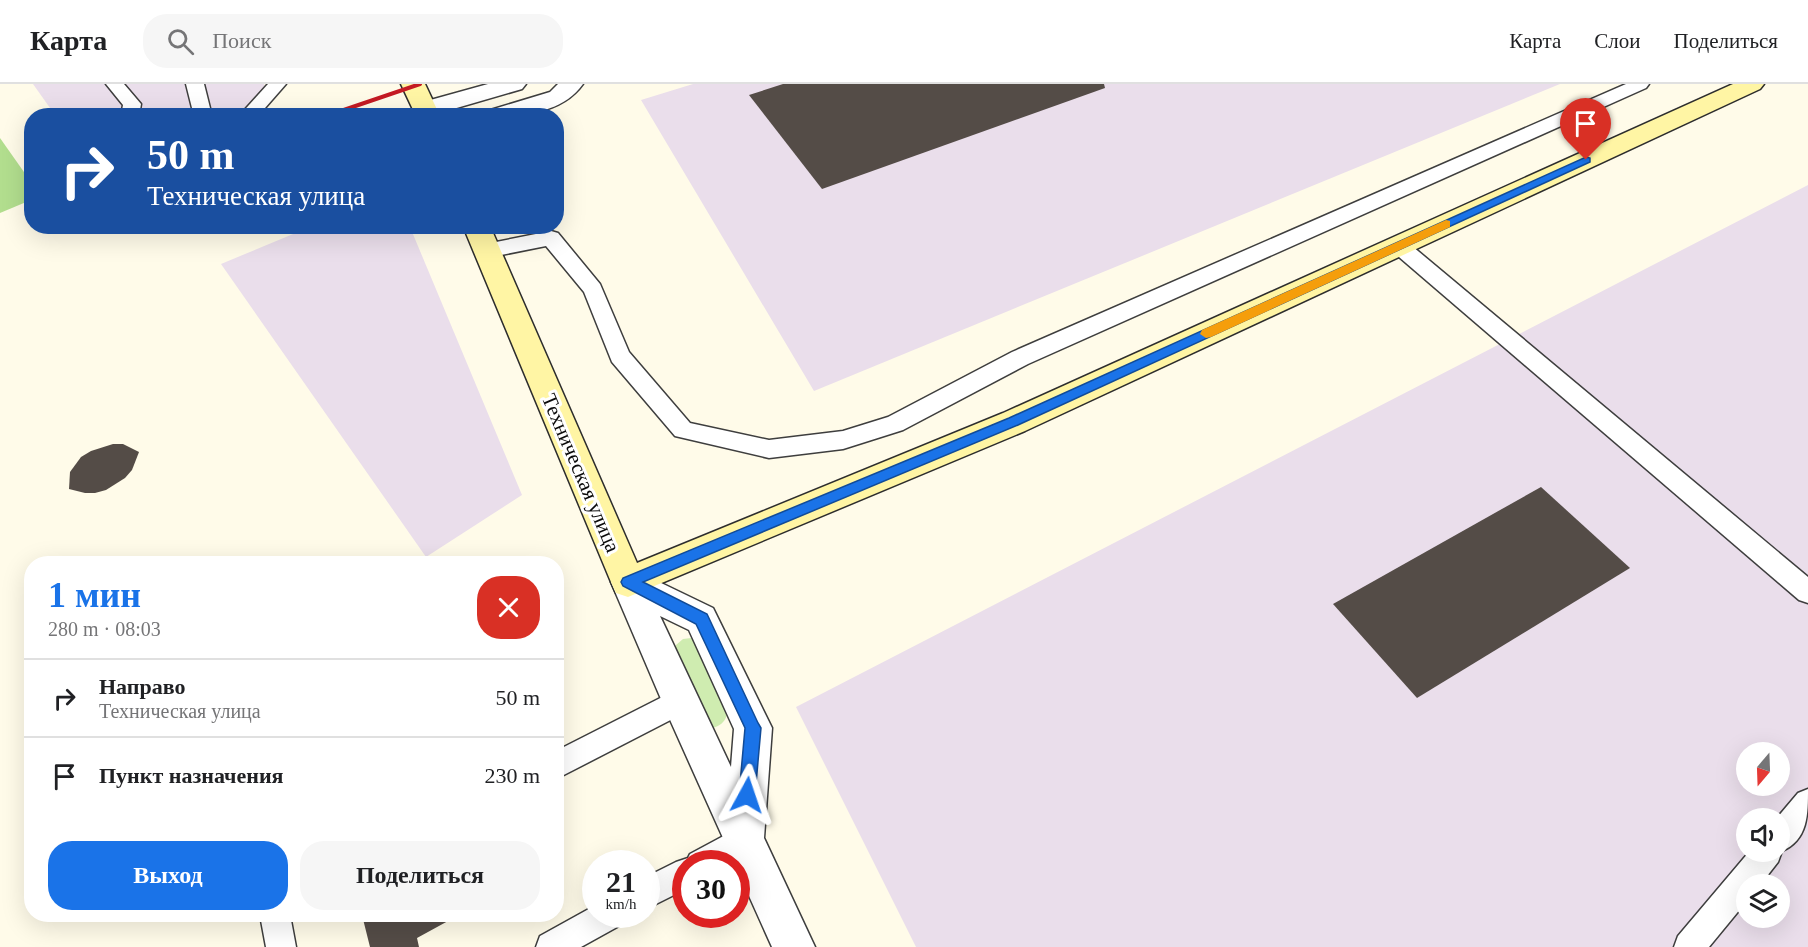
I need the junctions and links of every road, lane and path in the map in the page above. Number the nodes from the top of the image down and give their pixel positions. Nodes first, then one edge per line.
1 (115, 84) edge
2 (195, 84) edge
3 (277, 84) edge
4 (413, 84) edge
5 (514, 84) edge
6 (571, 84) edge
7 (1640, 84) edge
8 (1752, 84) edge
9 (131, 108) edge
10 (201, 108) edge
11 (255, 108) edge
12 (425, 108) edge
13 (439, 108) edge
14 (522, 108) edge
15 (481, 239) edge
16 (1399, 246) junction
17 (628, 582) junction
18 (1808, 592) edge
19 (680, 701) junction
20 (564, 762) edge
21 (1808, 803) edge
22 (1790, 825) edge
23 (744, 840) junction
24 (726, 850) edge
25 (1760, 862) edge
26 (276, 922) edge
27 (584, 928) edge
28 (281, 947) edge
29 (550, 947) edge
30 (794, 947) edge
31 (1689, 947) edge

1 - 9 lane
2 - 10 lane
3 - 11 lane
4 - 12 street
5 - 13 street
6 - 14 street
7 - 15 lane
8 - 16 street
15 - 17 street, Техническая улица
16 - 17 street
16 - 18 lane
17 - 19 street
17 - 23 street
19 - 20 lane
19 - 23 street
21 - 22 lane
23 - 24 lane
23 - 30 street
25 - 31 lane
26 - 28 lane
27 - 29 lane

